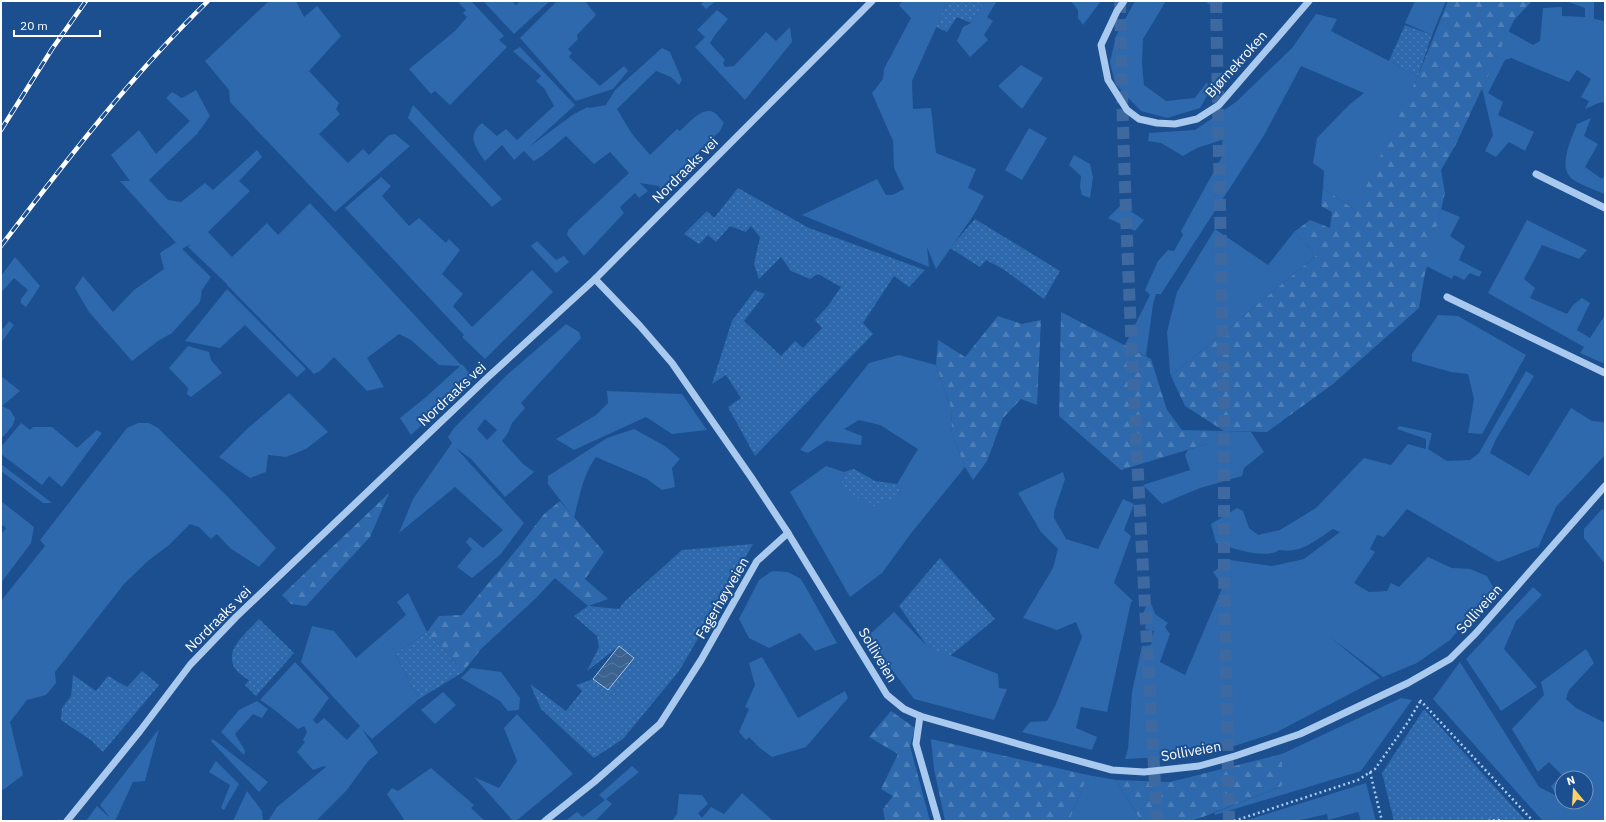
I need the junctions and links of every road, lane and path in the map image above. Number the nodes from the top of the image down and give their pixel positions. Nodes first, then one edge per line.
1 (872, 1) edge
2 (1124, 1) edge
3 (1309, 1) edge
4 (1536, 174) dead end
5 (1605, 208) edge
6 (595, 279) junction
7 (1447, 297) dead end
8 (1605, 374) edge
9 (1605, 486) edge
10 (788, 533) junction
11 (1408, 683) junction
12 (1421, 700) junction
13 (920, 716) junction
14 (1370, 772) junction
15 (67, 821) edge
16 (545, 821) edge
17 (938, 821) edge
18 (1234, 821) edge
19 (1382, 821) edge
20 (1488, 821) edge
21 (1503, 821) edge
22 (1533, 821) edge

1 - 6 street, Nordraaks vei
2 - 3 street, Bjørnekroken
4 - 5 street
6 - 10 street
6 - 15 street, Nordraaks vei
7 - 8 street
9 - 11 street, Solliveien
10 - 13 street, Solliveien
10 - 16 street, Fagerhøyveien
11 - 12 path
11 - 13 street, Solliveien
12 - 14 path
12 - 22 path
13 - 17 street
14 - 18 path
14 - 19 path
20 - 21 path

